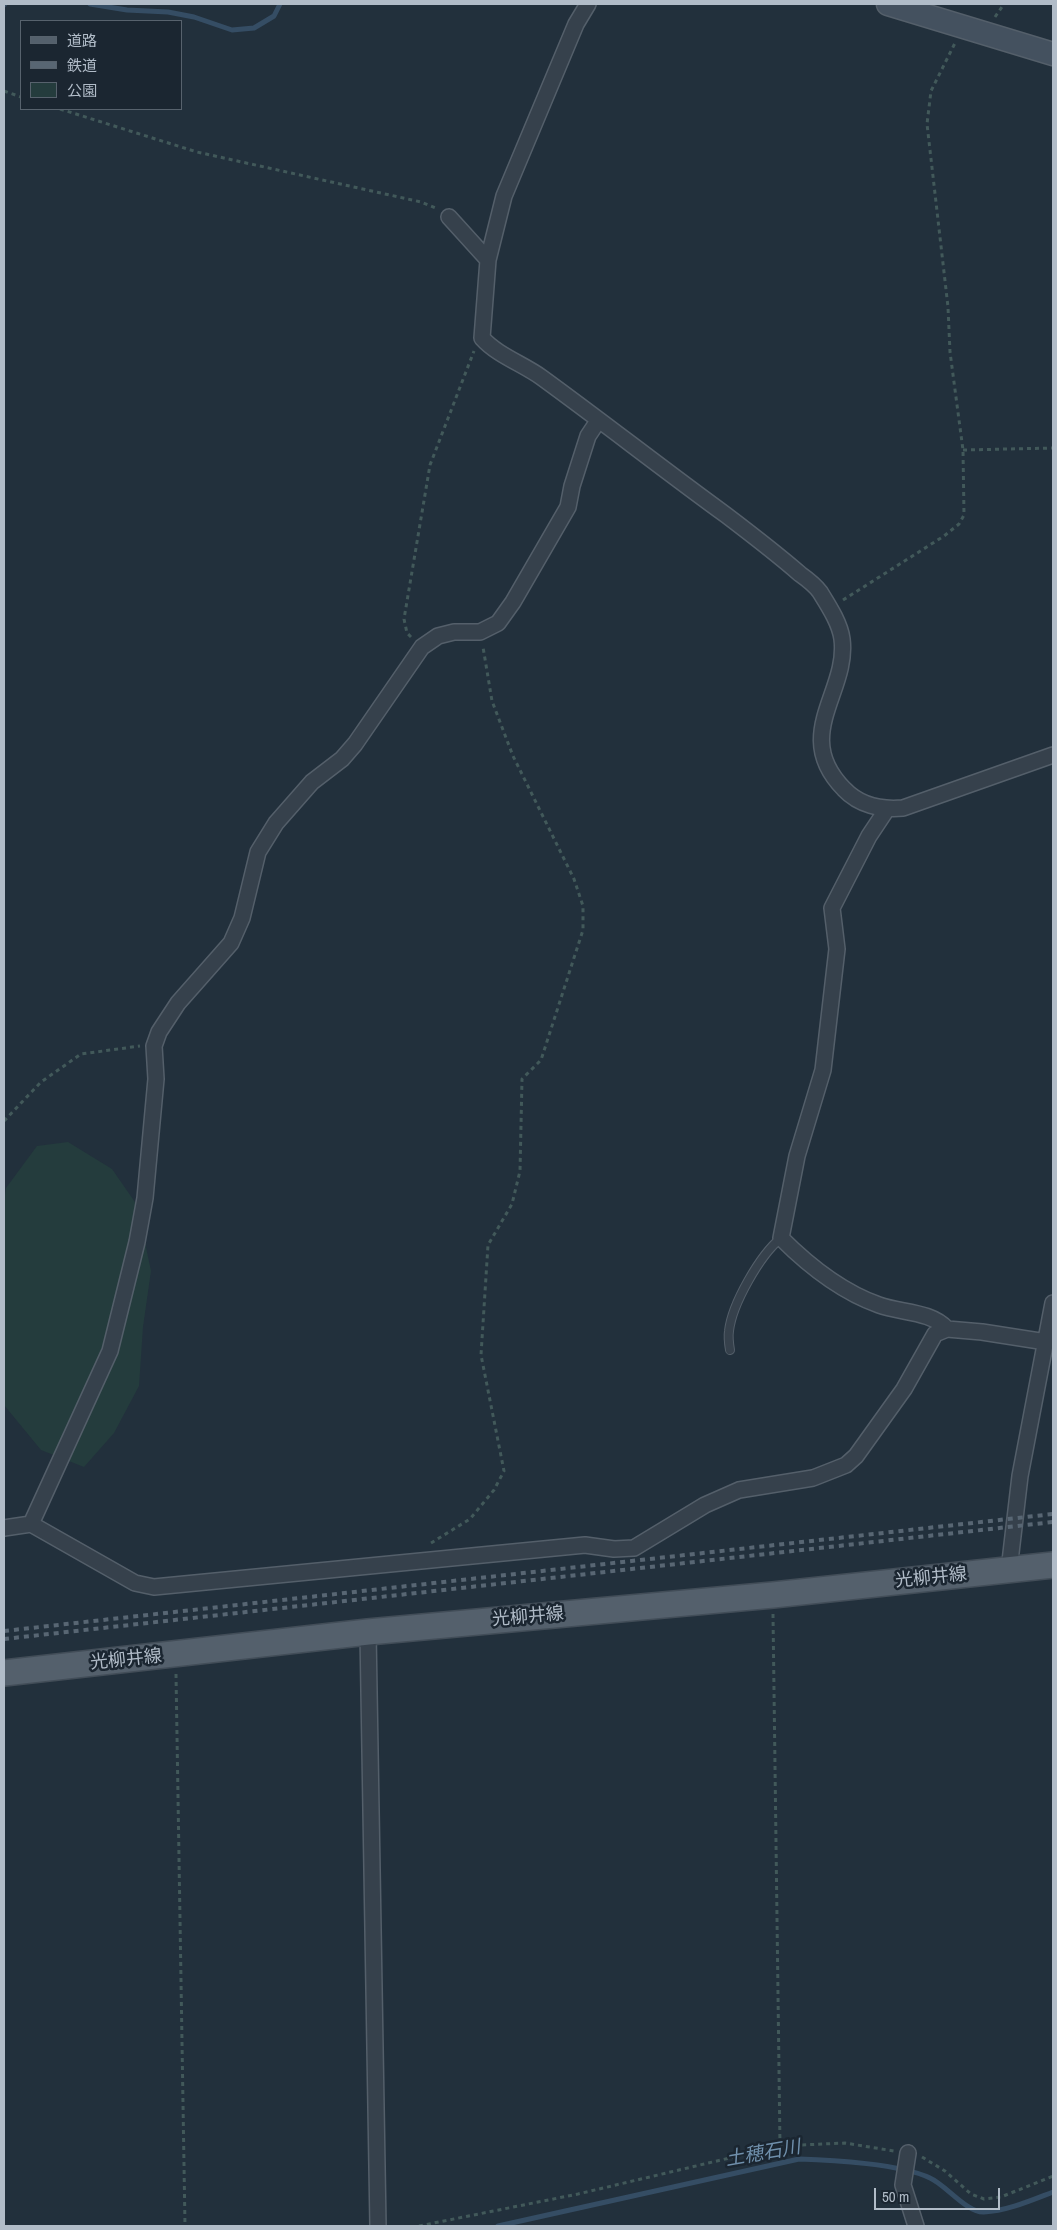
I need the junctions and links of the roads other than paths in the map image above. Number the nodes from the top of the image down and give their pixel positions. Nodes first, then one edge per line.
1 (588, 4) edge
2 (888, 4) edge
3 (1053, 54) edge
4 (449, 217) road end
5 (488, 260) junction
6 (598, 421) junction
7 (1053, 755) edge
8 (887, 809) junction
9 (781, 1238) junction
10 (1053, 1303) edge
11 (947, 1329) junction
12 (1046, 1342) junction
13 (730, 1350) dead end
14 (31, 1524) junction
15 (4, 1528) edge
16 (1053, 1565) edge
17 (1009, 1570) junction
18 (368, 1632) junction
19 (4, 1673) edge
20 (908, 2156) road end
21 (378, 2226) edge
22 (916, 2226) edge

1 - 5 street
2 - 3 street
4 - 5 street
5 - 6 street
6 - 8 street
6 - 14 street
7 - 8 street
8 - 9 street
9 - 11 street
9 - 13 lane
10 - 12 street
11 - 12 street
11 - 14 street
12 - 17 street
14 - 15 street
16 - 17 main road, 光柳井線
17 - 18 main road, 光柳井線
18 - 19 main road, 光柳井線
18 - 21 street
20 - 22 street

